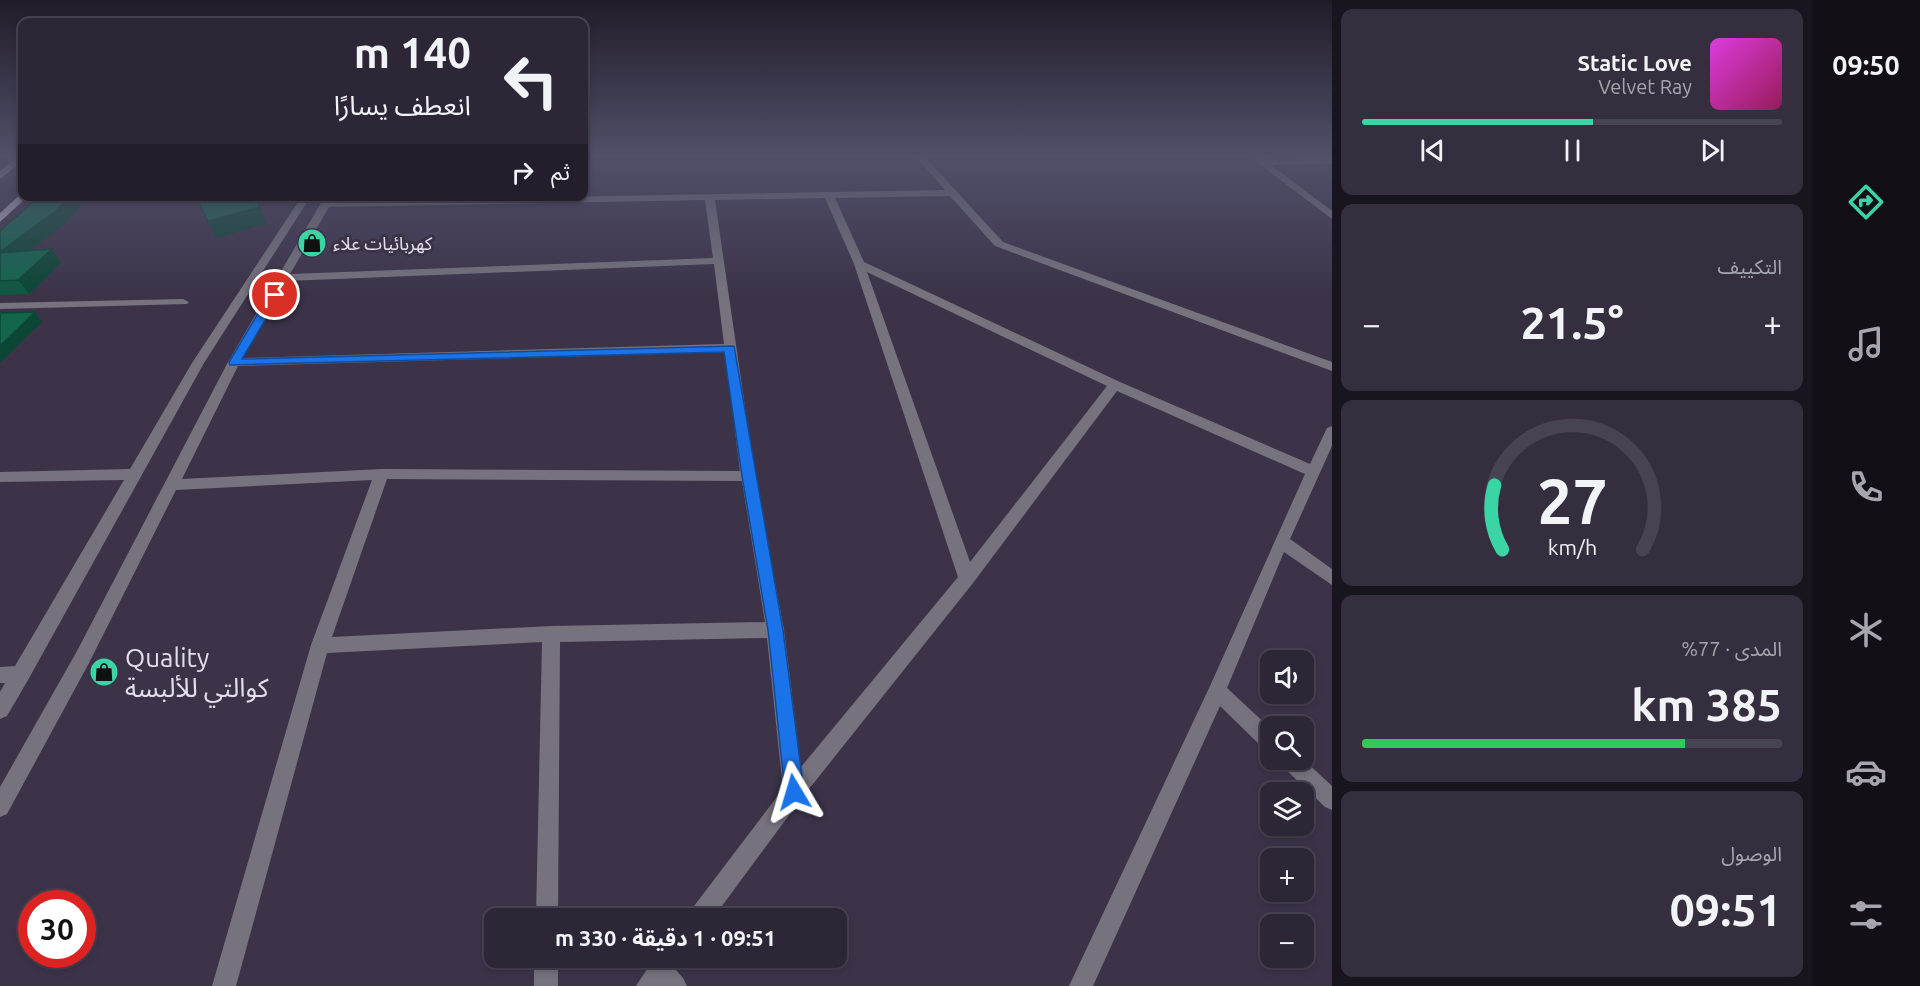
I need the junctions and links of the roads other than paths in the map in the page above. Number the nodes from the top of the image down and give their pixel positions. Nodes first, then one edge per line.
1 (17, 203) edge
2 (303, 203) edge
3 (326, 203) edge
4 (711, 203) edge
5 (832, 203) edge
6 (961, 203) edge
7 (1315, 203) edge
8 (1332, 216) edge
9 (0, 219) edge
10 (308, 237) junction
11 (282, 238) junction
12 (717, 261) junction
13 (860, 264) junction
14 (285, 278) junction
15 (183, 302) dead end
16 (0, 306) edge
17 (730, 348) junction
18 (234, 362) junction
19 (1332, 367) edge
20 (1115, 385) junction
21 (1331, 435) edge
22 (1313, 471) junction
23 (136, 474) junction
24 (382, 474) junction
25 (748, 476) junction
26 (0, 477) edge
27 (171, 485) junction
28 (1281, 541) junction
29 (967, 578) junction
30 (1332, 578) edge
31 (776, 630) junction
32 (551, 634) junction
33 (320, 645) junction
34 (22, 674) junction
35 (0, 675) edge
36 (1217, 691) junction
37 (0, 710) edge
38 (1260, 732) edge
39 (1301, 770) edge
40 (794, 792) junction
41 (1332, 800) edge
42 (0, 807) edge
43 (547, 908) edge
44 (707, 908) edge
45 (546, 968) edge
46 (224, 986) edge
47 (546, 986) edge
48 (1081, 986) edge

1 - 9 main road
2 - 11 street
3 - 10 street
4 - 12 street
5 - 13 street
6 - 19 street
7 - 8 street
10 - 11 street
10 - 14 street
11 - 23 street
12 - 14 street
12 - 17 street
13 - 20 street
13 - 29 street
14 - 18 street
15 - 16 street
17 - 18 street
17 - 25 street
18 - 27 street
20 - 22 street
20 - 29 street
21 - 22 street
22 - 28 street
23 - 26 street
23 - 34 street
24 - 25 street
24 - 27 street
24 - 33 street
25 - 31 street
27 - 42 street
28 - 30 street
28 - 36 street
29 - 40 street
31 - 32 street
31 - 40 street
32 - 33 street
32 - 43 street
33 - 46 street
34 - 35 street
34 - 37 street
36 - 38 street
36 - 48 street
39 - 41 street
40 - 44 street
45 - 47 street

